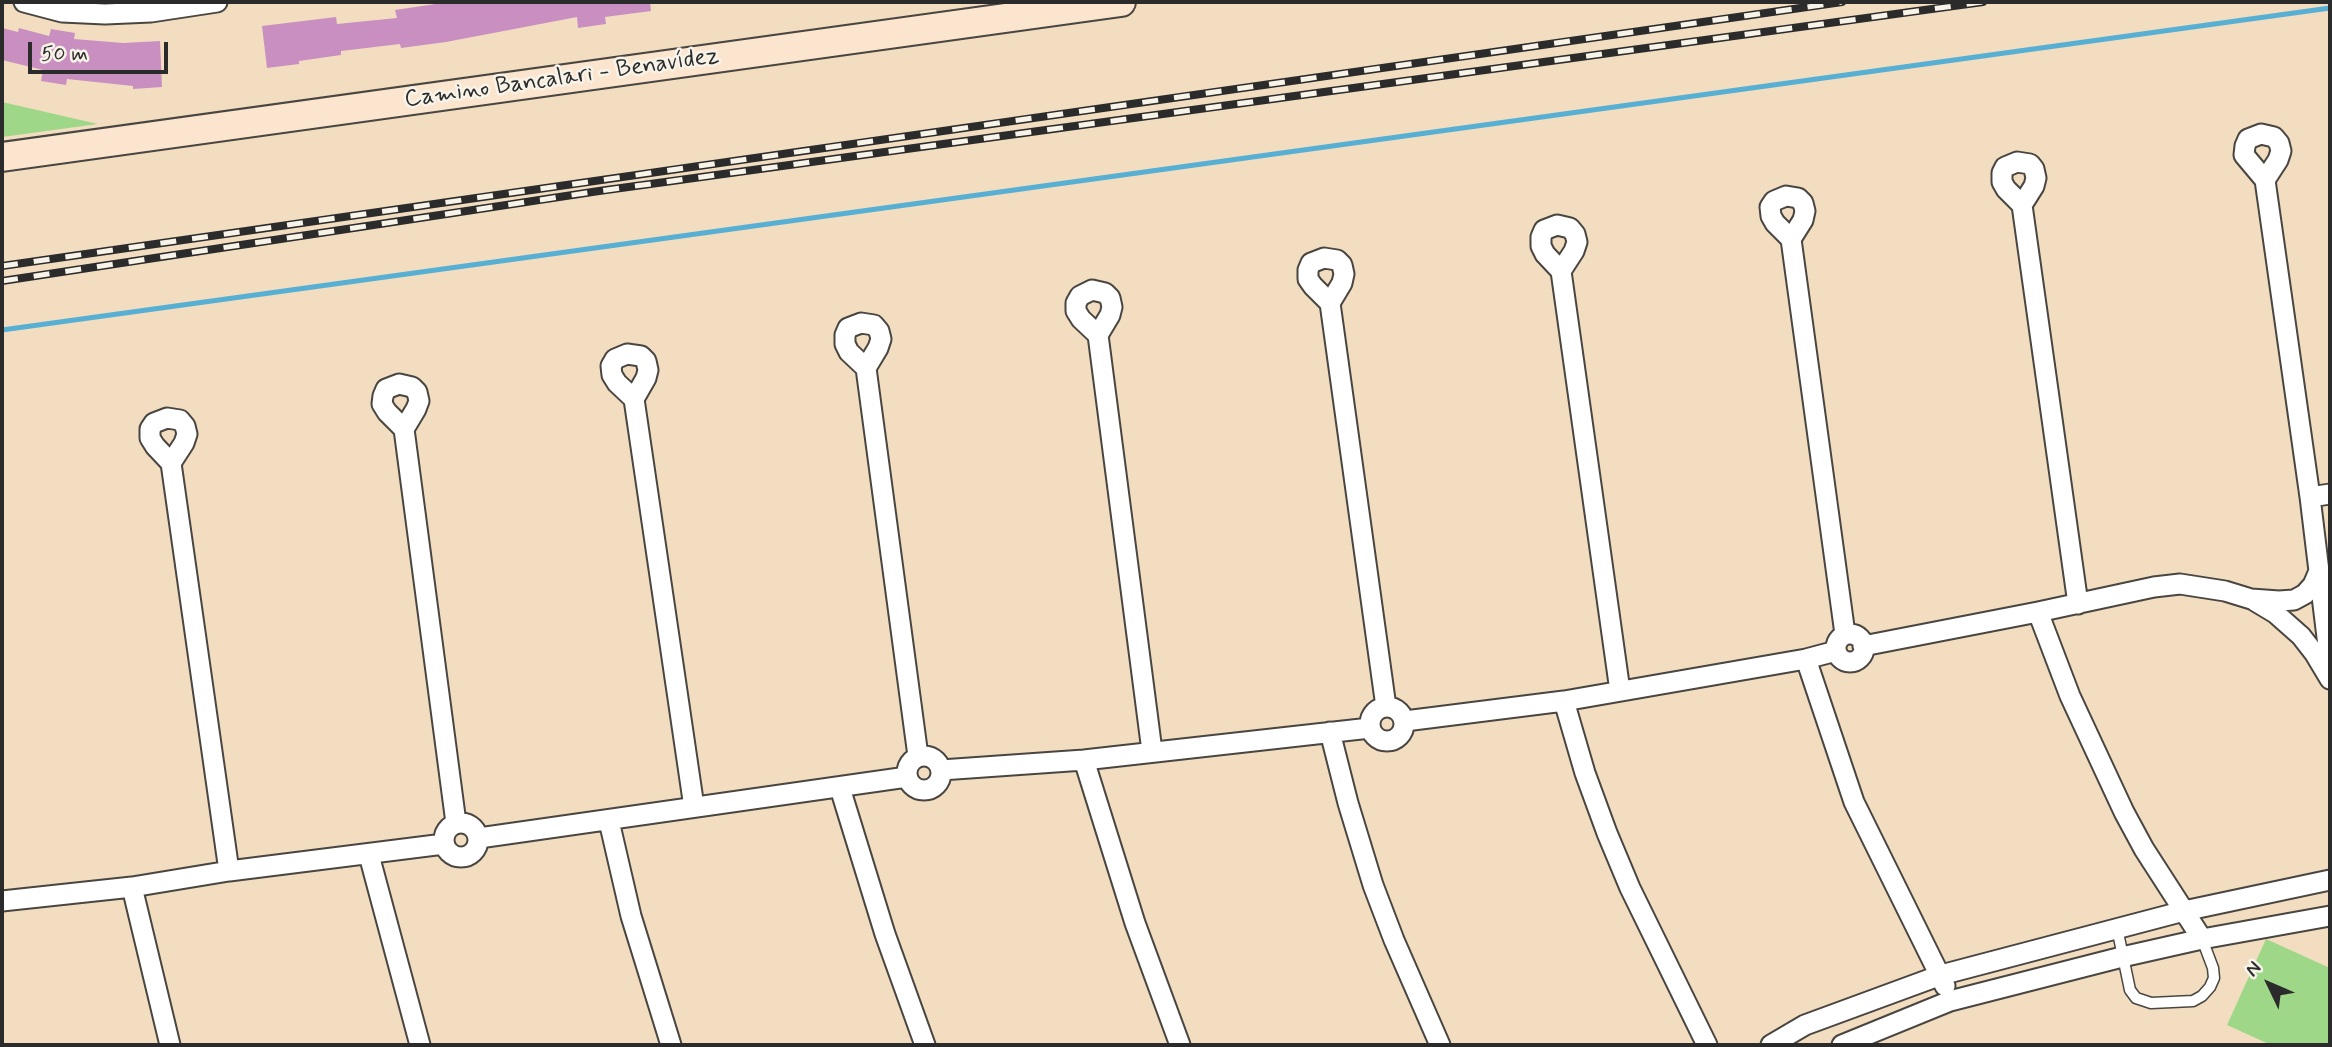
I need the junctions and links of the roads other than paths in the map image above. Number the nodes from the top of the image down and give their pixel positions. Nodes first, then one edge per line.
1 (24, 2) edge
2 (217, 2) edge
3 (1121, 2) edge
4 (2, 157) edge
5 (2265, 180) dead end
6 (2022, 205) dead end
7 (1791, 239) dead end
8 (1561, 271) dead end
9 (1330, 303) dead end
10 (1098, 335) dead end
11 (866, 368) dead end
12 (634, 399) dead end
13 (404, 429) dead end
14 (172, 463) dead end
15 (2330, 494) edge
16 (2310, 497) junction
17 (2319, 571) junction
18 (2251, 599) junction
19 (2078, 604) junction
20 (2038, 612) junction
21 (1840, 643) junction
22 (1806, 659) junction
23 (2330, 662) edge
24 (2330, 679) edge
25 (1620, 691) junction
26 (1564, 701) junction
27 (1386, 706) junction
28 (1405, 722) junction
29 (1370, 728) junction
30 (1330, 732) junction
31 (1152, 751) junction
32 (918, 756) junction
33 (1084, 760) junction
34 (941, 770) junction
35 (907, 777) junction
36 (840, 788) junction
37 (694, 807) junction
38 (609, 821) junction
39 (456, 823) junction
40 (479, 838) junction
41 (444, 844) junction
42 (369, 855) junction
43 (229, 871) junction
44 (2330, 880) edge
45 (132, 887) junction
46 (2, 901) edge
47 (2184, 911) junction
48 (2330, 916) edge
49 (2117, 928) junction
50 (2202, 939) junction
51 (2122, 957) junction
52 (1941, 975) junction
53 (1950, 1001) junction
54 (1830, 1015) junction
55 (1779, 1043) edge
56 (1843, 1044) edge
57 (170, 1045) edge
58 (420, 1045) edge
59 (671, 1045) edge
60 (925, 1045) edge
61 (1180, 1045) edge
62 (1440, 1045) edge
63 (1707, 1045) edge

1 - 2 street
3 - 4 main road, Camino Bancalari - Benavídez
5 - 16 street
6 - 19 street
7 - 21 street
8 - 25 street
9 - 27 street
10 - 31 street
11 - 32 street
12 - 37 street
13 - 39 street
14 - 43 street
15 - 16 street
16 - 17 street
17 - 18 street
17 - 23 street
18 - 19 street
18 - 24 street
19 - 20 street
20 - 21 street
20 - 47 street
21 - 22 street
22 - 25 street
22 - 52 street
25 - 26 street
26 - 28 street
26 - 63 street
27 - 28 street
27 - 29 street
28 - 29 street
29 - 30 street
30 - 31 street
30 - 62 street
31 - 33 street
32 - 34 street
32 - 35 street
33 - 34 street
33 - 61 street
34 - 35 street
35 - 36 street
36 - 37 street
36 - 60 street
37 - 38 street
38 - 40 street
38 - 59 street
39 - 40 street
39 - 41 street
40 - 41 street
41 - 42 street
42 - 43 street
42 - 58 street
43 - 45 street
44 - 47 street
45 - 46 street
45 - 57 street
47 - 49 street
47 - 50 street
48 - 50 street
49 - 51 lane
49 - 52 street
50 - 51 street
50 - 51 lane
51 - 53 street
52 - 53 street
52 - 54 street
53 - 56 street
54 - 55 street
54 - 56 street

